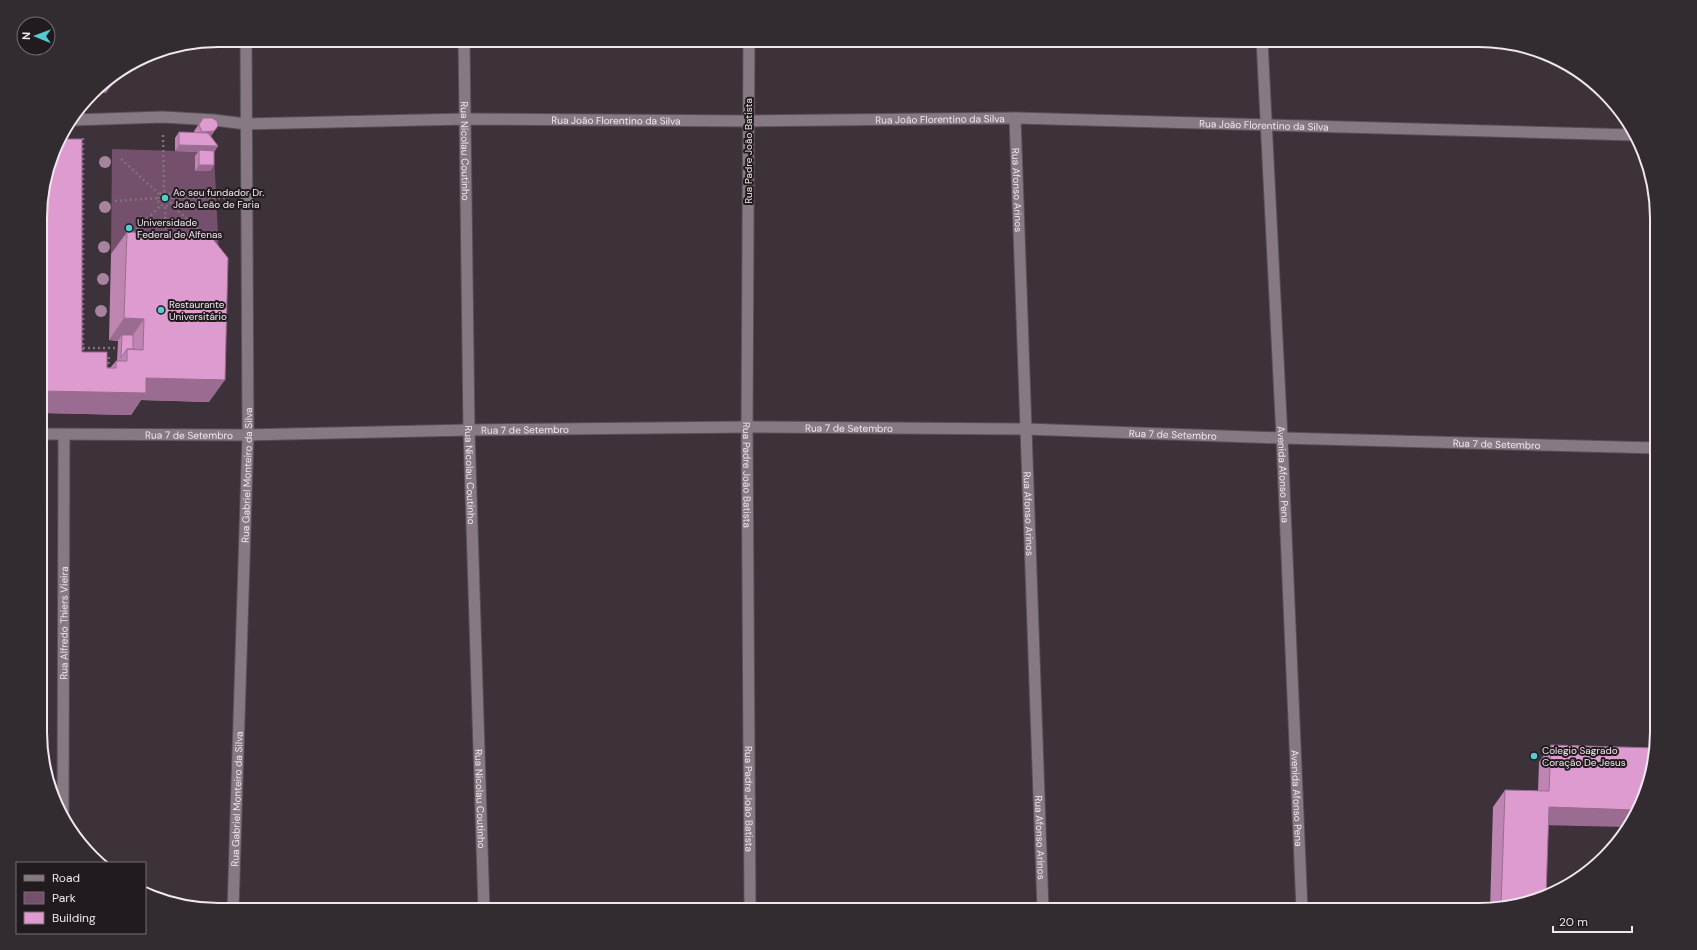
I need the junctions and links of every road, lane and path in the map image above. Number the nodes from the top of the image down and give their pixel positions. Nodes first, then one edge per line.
1 (246, 47) edge
2 (464, 47) edge
3 (749, 47) edge
4 (1262, 47) edge
5 (163, 117) junction
6 (1015, 118) junction
7 (464, 119) junction
8 (78, 120) edge
9 (748, 121) junction
10 (246, 124) junction
11 (1265, 125) junction
12 (1628, 135) edge
13 (121, 159) dead end
14 (164, 191) junction
15 (159, 194) junction
16 (158, 198) junction
17 (173, 198) junction
18 (246, 198) junction
19 (115, 201) dead end
20 (171, 204) junction
21 (161, 205) junction
22 (165, 207) junction
23 (130, 236) edge
24 (166, 236) edge
25 (209, 239) edge
26 (82, 348) junction
27 (121, 348) edge
28 (101, 356) edge
29 (83, 361) edge
30 (112, 372) edge
31 (748, 427) junction
32 (1025, 429) junction
33 (469, 430) junction
34 (47, 434) edge
35 (64, 435) junction
36 (248, 435) junction
37 (1282, 438) junction
38 (1650, 448) edge
39 (63, 804) edge
40 (233, 903) edge
41 (484, 903) edge
42 (750, 903) edge
43 (1042, 903) edge
44 (1302, 903) edge

1 - 10 street, Rua Gabriel Monteiro da Silva
2 - 7 street, Rua Nicolau Coutinho
3 - 9 street, Rua Padre João Batista
4 - 11 street, Avenida Afonso Pena
5 - 8 street, Rua João Florentino da Silva
5 - 10 street, Rua João Florentino da Silva
5 - 14 path
6 - 9 street, Rua João Florentino da Silva
6 - 11 street, Rua João Florentino da Silva
6 - 32 street, Rua Afonso Arinos
7 - 9 street, Rua João Florentino da Silva
7 - 10 street, Rua João Florentino da Silva
7 - 33 street, Rua Nicolau Coutinho
8 - 26 path
9 - 31 street, Rua Padre João Batista
10 - 18 street, Rua Gabriel Monteiro da Silva
11 - 12 street, Rua João Florentino da Silva
11 - 37 street, Avenida Afonso Pena
13 - 15 path
14 - 15 path
14 - 17 path
15 - 16 path
16 - 19 path
16 - 21 path
17 - 18 path
17 - 20 path
18 - 36 street, Rua Gabriel Monteiro da Silva
20 - 22 path
20 - 25 path
21 - 22 path
21 - 23 path
22 - 24 path
26 - 27 path
26 - 29 path
28 - 30 path
31 - 32 street, Rua 7 de Setembro
31 - 33 street, Rua 7 de Setembro
31 - 42 street, Rua Padre João Batista
32 - 37 street, Rua 7 de Setembro
32 - 43 street, Rua Afonso Arinos
33 - 36 street, Rua 7 de Setembro
33 - 41 street, Rua Nicolau Coutinho
34 - 35 street, Rua 7 de Setembro
35 - 36 street, Rua 7 de Setembro
35 - 39 street, Rua Alfredo Thiers Vieira
36 - 40 street, Rua Gabriel Monteiro da Silva
37 - 38 street, Rua 7 de Setembro
37 - 44 street, Avenida Afonso Pena

